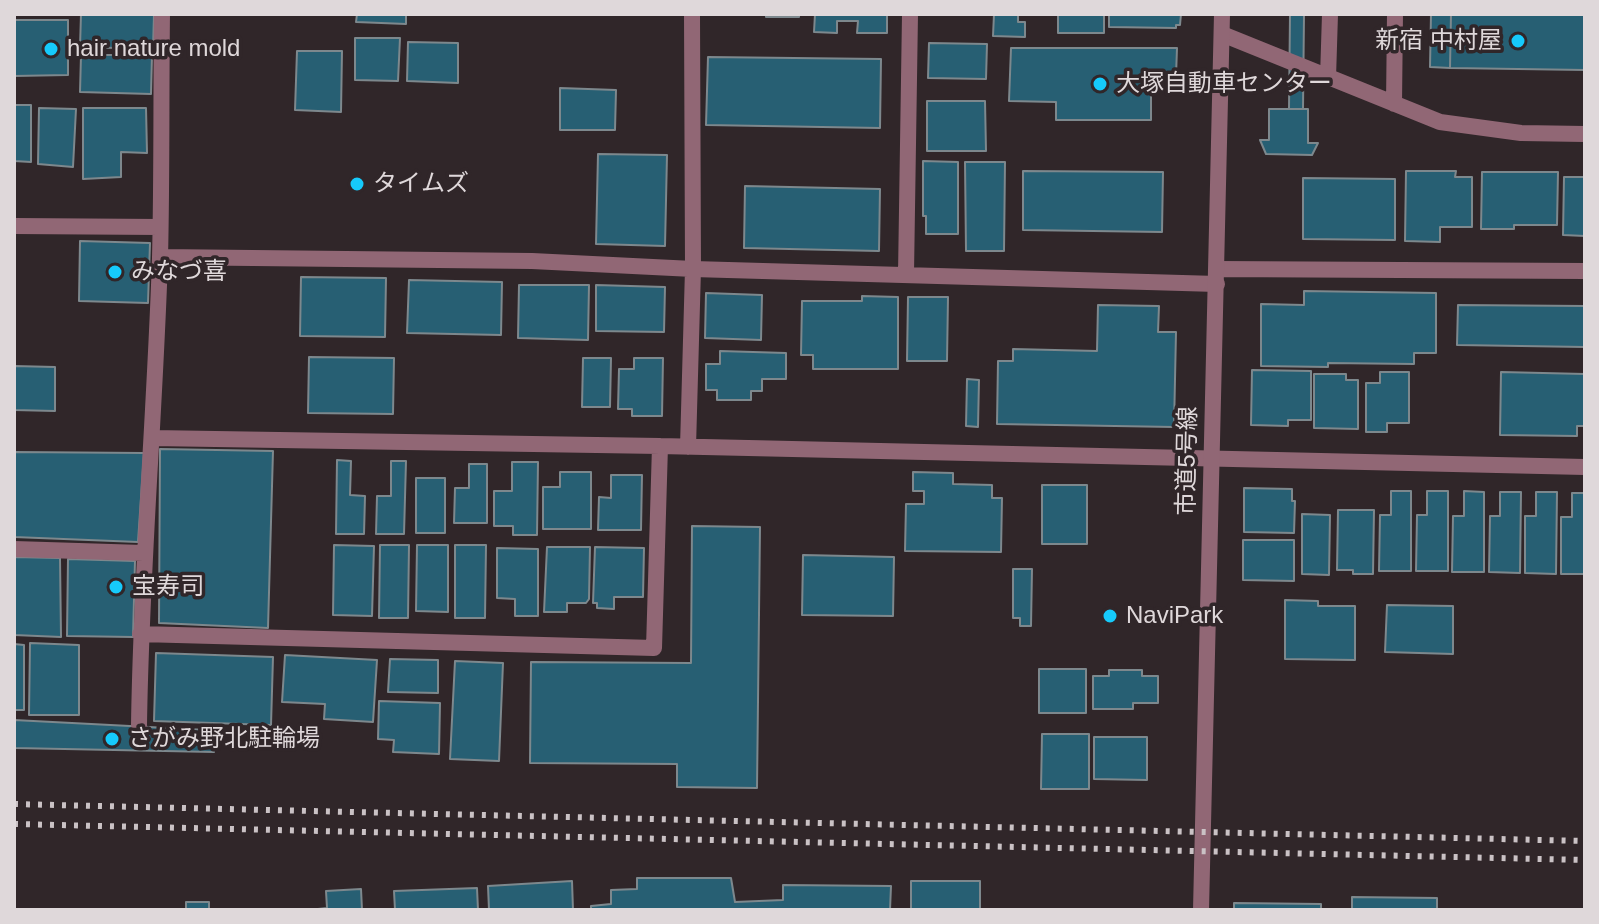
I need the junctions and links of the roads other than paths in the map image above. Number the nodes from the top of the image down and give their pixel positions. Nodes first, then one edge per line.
1 (162, 14) edge
2 (692, 14) edge
3 (910, 14) edge
4 (1222, 14) edge
5 (1330, 14) edge
6 (1395, 14) edge
7 (1222, 34) junction
8 (1328, 78) junction
9 (1394, 104) junction
10 (1585, 134) edge
11 (14, 226) edge
12 (160, 227) junction
13 (160, 257) junction
14 (693, 269) junction
15 (1585, 271) edge
16 (906, 274) junction
17 (1217, 276) junction
18 (152, 438) junction
19 (660, 446) junction
20 (688, 447) junction
21 (1212, 460) junction
22 (1585, 467) edge
23 (14, 549) edge
24 (143, 553) junction
25 (140, 634) junction
26 (139, 726) dead end
27 (1201, 910) edge

1 - 12 street
2 - 14 street
3 - 16 street
4 - 7 street, 市道5号線
5 - 8 street
6 - 9 street
7 - 8 street
7 - 17 street, 市道5号線
8 - 9 street
9 - 10 street
11 - 12 street
12 - 13 street
13 - 14 street
13 - 18 street
14 - 16 street
14 - 20 street
15 - 17 street
16 - 17 street
17 - 21 street, 市道5号線
18 - 19 street
18 - 24 street
19 - 20 street
19 - 25 street
20 - 21 street
21 - 22 street
21 - 27 street, 市道5号線
23 - 24 street
24 - 25 street
25 - 26 street

